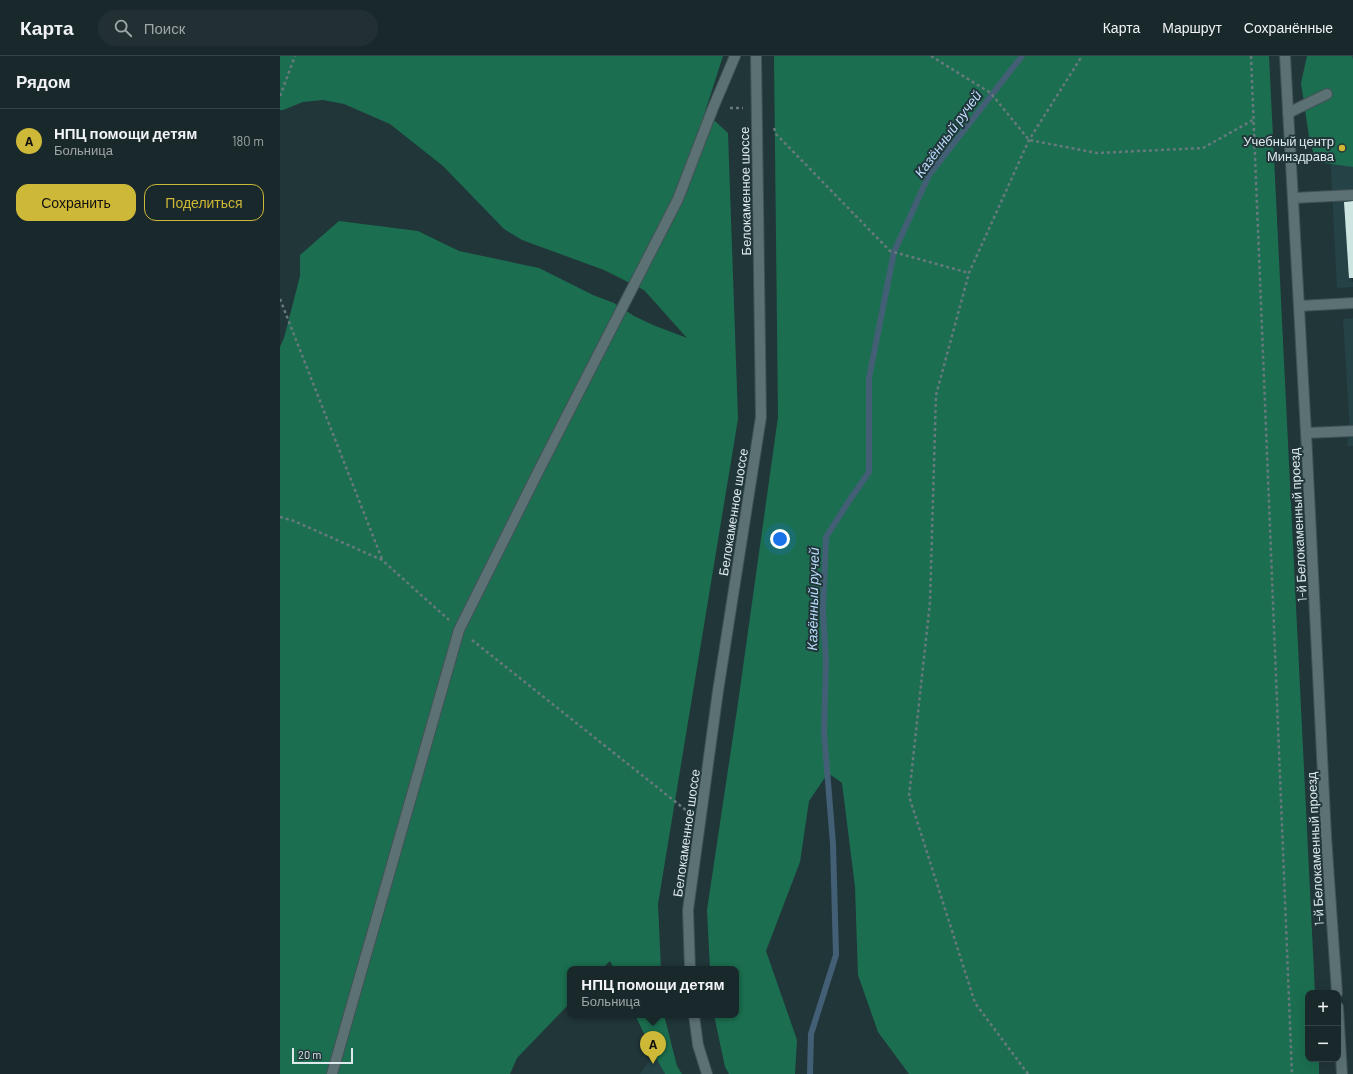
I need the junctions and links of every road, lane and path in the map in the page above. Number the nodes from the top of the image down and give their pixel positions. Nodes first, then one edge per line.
1 (295, 56) edge
2 (735, 56) edge
3 (756, 56) edge
4 (931, 56) edge
5 (1082, 56) edge
6 (1251, 56) edge
7 (1285, 56) edge
8 (1327, 94) dead end
9 (280, 96) edge
10 (1288, 113) junction
11 (1252, 120) junction
12 (773, 127) dead end
13 (1029, 140) junction
14 (1353, 194) edge
15 (1293, 198) junction
16 (969, 273) junction
17 (280, 299) edge
18 (1353, 303) edge
19 (1299, 306) junction
20 (1353, 431) edge
21 (1306, 433) junction
22 (280, 517) edge
23 (382, 560) junction
24 (459, 630) junction
25 (700, 822) junction
26 (690, 966) edge
27 (1337, 990) edge
28 (694, 1018) edge
29 (1339, 1026) edge
30 (332, 1074) edge
31 (707, 1074) edge
32 (1028, 1074) edge
33 (1292, 1074) edge
34 (1342, 1074) edge

1 - 9 path
2 - 24 street
3 - 25 street, Белокаменное шоссе
4 - 13 path
5 - 13 path
6 - 11 path
7 - 10 street, 1-й Белокаменный проезд
8 - 10 street
10 - 15 street, 1-й Белокаменный проезд
11 - 13 path
11 - 33 path
12 - 16 path
13 - 16 path
14 - 15 street
15 - 19 street, 1-й Белокаменный проезд
16 - 32 path
17 - 23 path
18 - 19 street
19 - 21 street, 1-й Белокаменный проезд
20 - 21 street
21 - 27 street, 1-й Белокаменный проезд
22 - 23 path
23 - 24 path
24 - 25 path
24 - 30 street
25 - 26 street, Белокаменное шоссе
28 - 31 street
29 - 34 street

